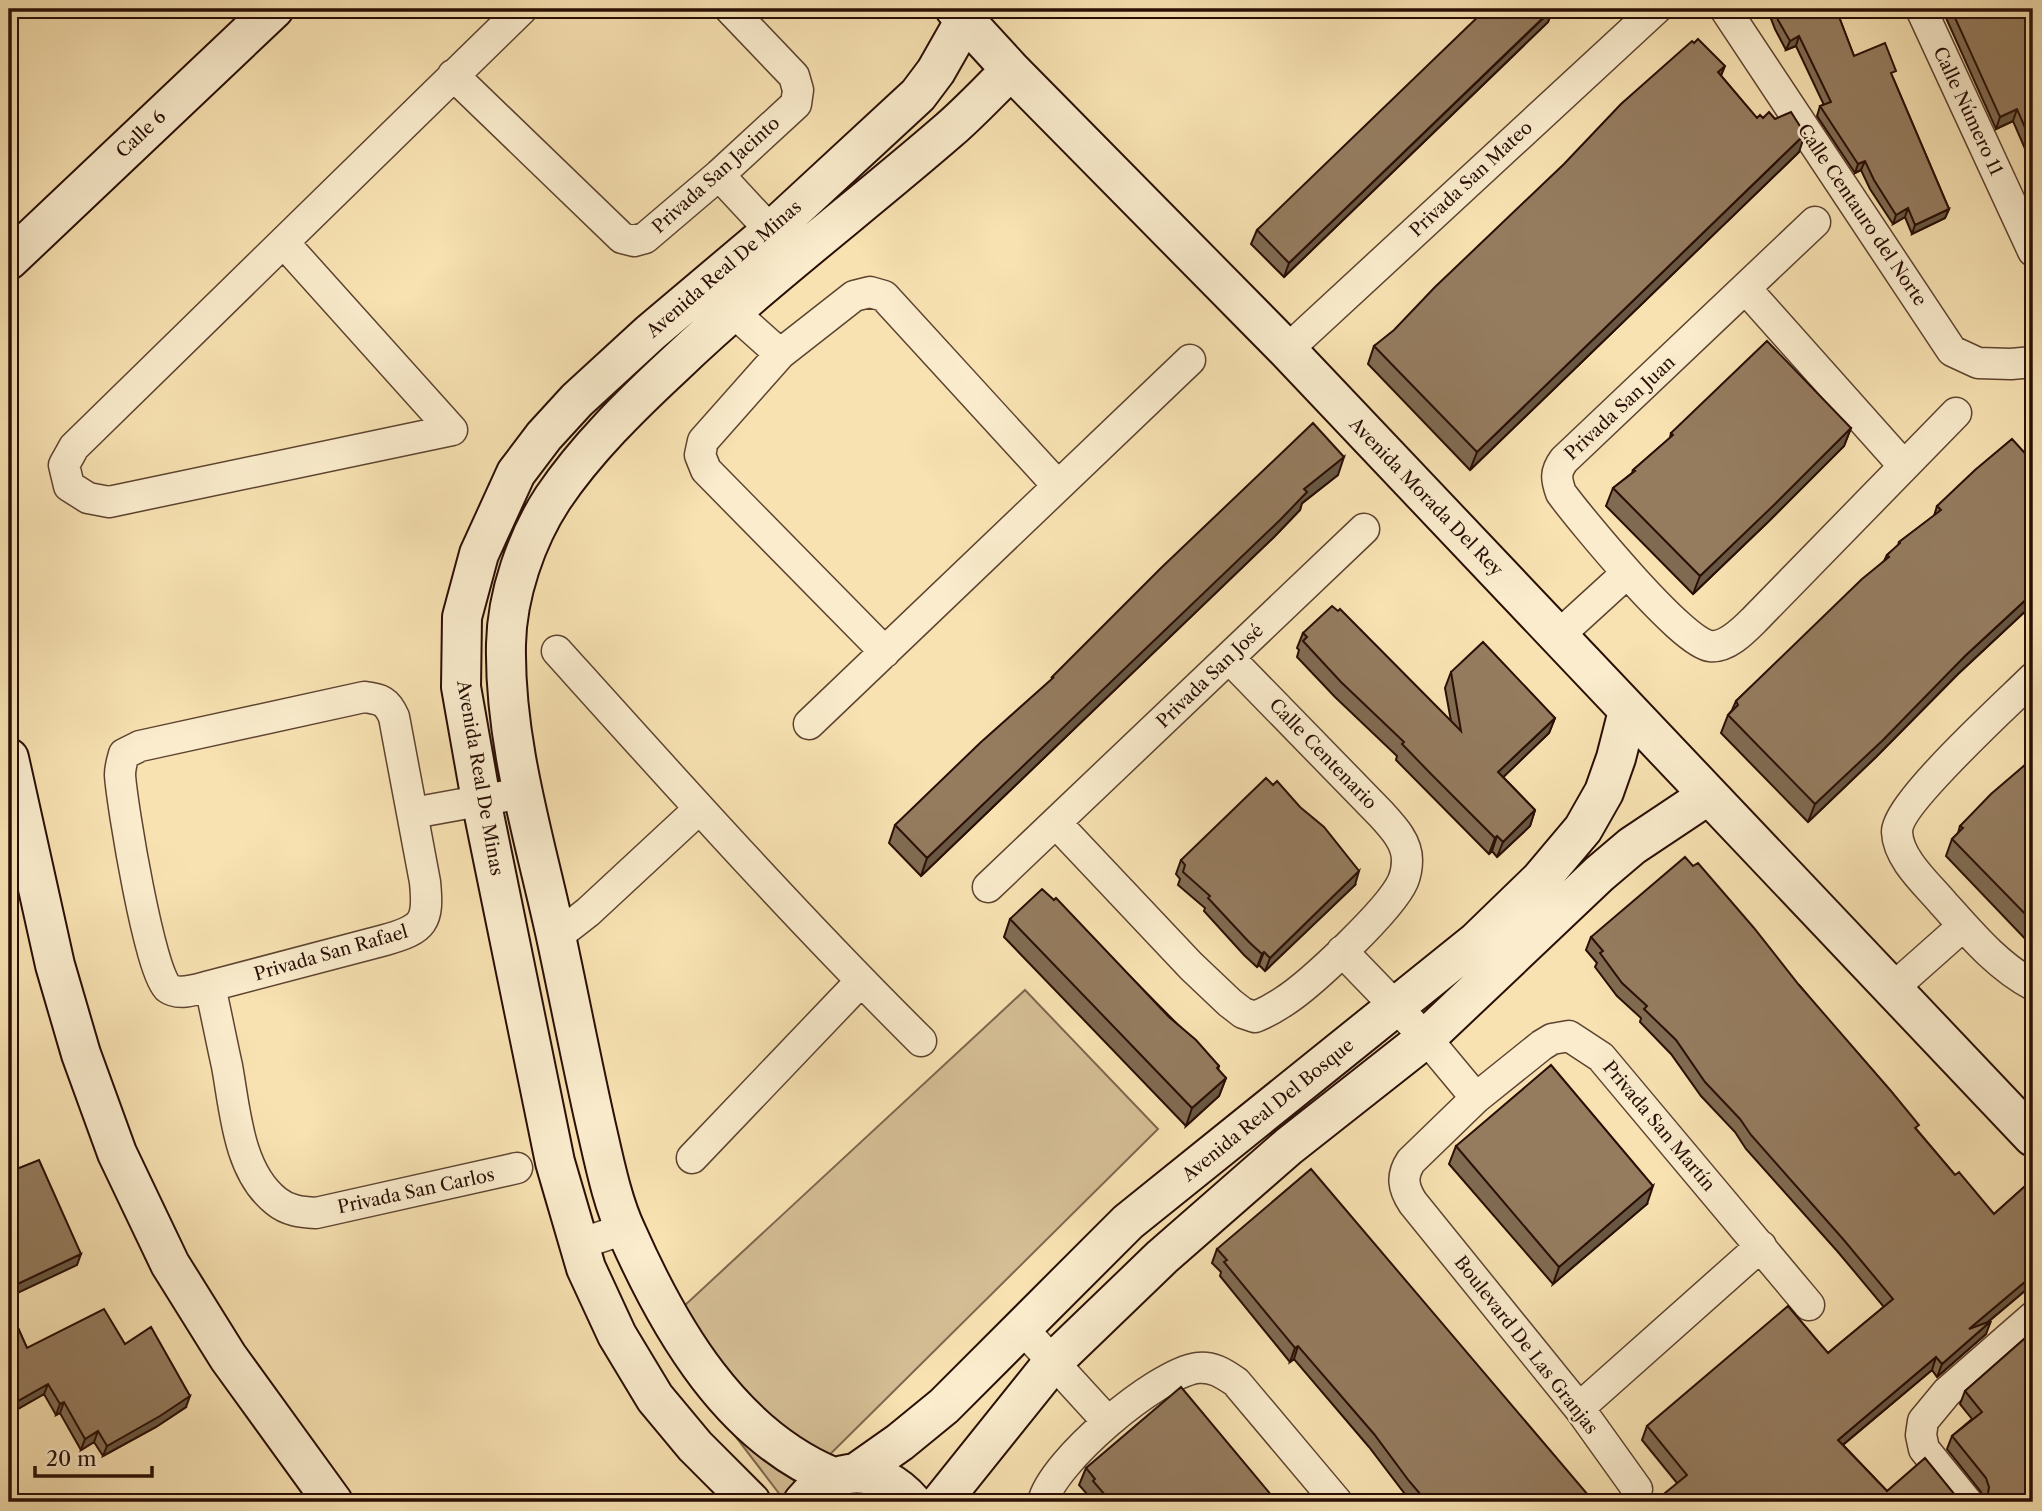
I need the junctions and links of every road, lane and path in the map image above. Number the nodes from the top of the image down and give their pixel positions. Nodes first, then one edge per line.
1 (274, 9) edge
2 (522, 9) edge
3 (730, 9) edge
4 (1656, 9) edge
5 (1725, 9) edge
6 (1921, 9) edge
7 (960, 14) edge
8 (1011, 70) junction
9 (453, 75) junction
10 (719, 175) junction
11 (1815, 222) dead end
12 (284, 243) junction
13 (783, 243) junction
14 (2033, 251) edge
15 (9, 260) edge
16 (1746, 289) junction
17 (731, 310) junction
18 (1287, 350) junction
19 (780, 354) junction
20 (1190, 360) dead end
21 (2033, 362) edge
22 (1956, 413) dead end
23 (1903, 466) junction
24 (516, 473) junction
25 (1058, 486) junction
26 (553, 498) junction
27 (1364, 529) dead end
28 (1627, 573) junction
29 (1558, 636) junction
30 (557, 651) dead end
31 (885, 652) junction
32 (1229, 658) junction
33 (2033, 678) edge
34 (1628, 711) junction
35 (809, 724) dead end
36 (9, 758) edge
37 (523, 793) junction
38 (1707, 796) junction
39 (481, 800) junction
40 (699, 809) junction
41 (413, 813) junction
42 (1056, 823) junction
43 (988, 887) dead end
44 (1963, 926) junction
45 (556, 937) junction
46 (1342, 951) junction
47 (861, 981) junction
48 (2033, 985) edge
49 (210, 986) junction
50 (1892, 989) junction
51 (1396, 1008) junction
52 (1426, 1038) junction
53 (921, 1041) dead end
54 (1476, 1098) junction
55 (2033, 1137) edge
56 (692, 1158) dead end
57 (517, 1168) dead end
58 (1413, 1203) joint
59 (625, 1229) junction
60 (579, 1244) junction
61 (1761, 1246) junction
62 (1809, 1305) dead end
63 (2033, 1318) edge
64 (1021, 1327) junction
65 (1054, 1362) junction
66 (1579, 1408) junction
67 (1108, 1422) junction
68 (844, 1475) junction
69 (1637, 1489) dead end
70 (333, 1502) edge
71 (751, 1502) edge
72 (803, 1502) edge
73 (912, 1502) edge
74 (941, 1502) edge
75 (1043, 1502) edge
76 (1337, 1502) edge
77 (1968, 1502) edge

1 - 15 street, Calle 6
2 - 9 street
3 - 10 street, Privada San Jacinto
4 - 18 street, Privada San Mateo
5 - 21 street, Calle Centauro del Norte
6 - 14 street, Calle Número 11
7 - 8 street, Avenida Morada Del Rey
7 - 13 street, Avenida Real De Minas
8 - 13 street, Avenida Real De Minas
8 - 18 street, Avenida Morada Del Rey
9 - 10 street, Privada San Jacinto
9 - 12 street
10 - 13 street
11 - 16 street, Privada San Juan
12 - 12 street
13 - 17 street, Avenida Real De Minas
13 - 24 street, Avenida Real De Minas
16 - 23 street
16 - 28 street, Privada San Juan
17 - 19 street
17 - 26 street, Avenida Real De Minas
18 - 29 street, Avenida Morada Del Rey
19 - 25 street
19 - 31 street
20 - 25 street
22 - 23 street, Privada San Juan
23 - 28 street, Privada San Juan
24 - 26 street
24 - 39 street, Avenida Real De Minas
25 - 31 street
26 - 37 street, Avenida Real De Minas
27 - 32 street, Privada San José
28 - 29 street
29 - 34 street, Avenida Morada Del Rey
30 - 40 street
31 - 35 street
32 - 42 street, Privada San José
32 - 46 street, Calle Centenario
33 - 44 street
34 - 38 street, Avenida Morada Del Rey
34 - 51 street, Avenida Real Del Bosque
36 - 70 street
37 - 39 street
37 - 45 street, Avenida Real De Minas
38 - 50 street, Avenida Morada Del Rey
38 - 52 street
39 - 41 street
39 - 60 street, Avenida Real De Minas
40 - 45 street
40 - 47 street
41 - 49 street, Privada San Rafael
41 - 49 street, Privada San Rafael
42 - 43 street, Privada San José
42 - 46 street
44 - 48 street
44 - 50 street
45 - 59 street, Avenida Real De Minas
46 - 51 street
47 - 53 street
47 - 56 street
49 - 57 street, Privada San Carlos
50 - 55 street, Avenida Morada Del Rey
51 - 52 street
51 - 64 street, Avenida Real Del Bosque
52 - 54 street
52 - 65 street
54 - 58 street, Privada San Martín
54 - 61 street, Privada San Martín
58 - 66 street, Boulevard De Las Granjas
59 - 60 street
59 - 68 street, Avenida Real De Minas
60 - 71 street, Avenida Real De Minas
61 - 62 street, Privada San Martín
61 - 66 street
63 - 77 street
64 - 65 street
64 - 68 street, Avenida Real Del Bosque
65 - 67 street
65 - 74 street
66 - 69 street, Boulevard De Las Granjas
67 - 75 street
67 - 76 street
68 - 72 street, Avenida Real Del Bosque
68 - 73 street, Avenida Real De Minas

